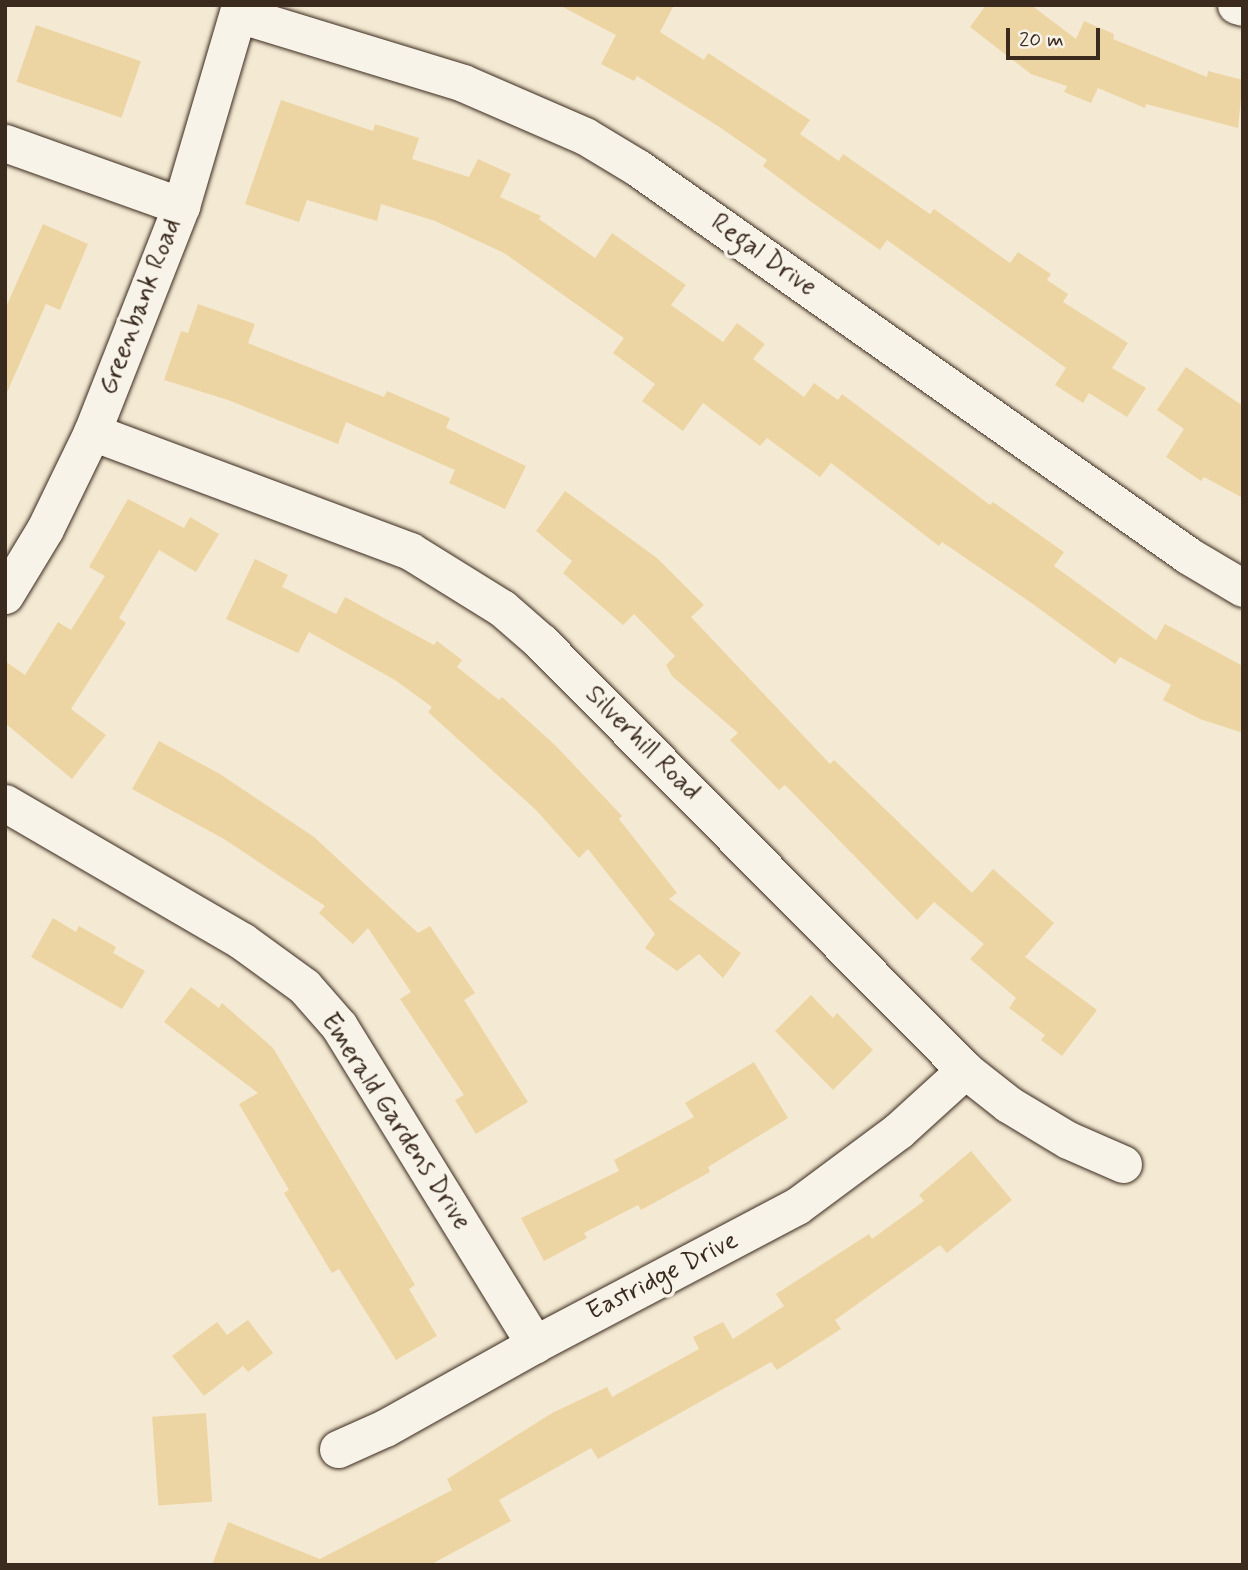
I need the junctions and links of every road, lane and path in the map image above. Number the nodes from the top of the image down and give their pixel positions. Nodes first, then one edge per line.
1 (1236, 5) edge
2 (1243, 7) edge
3 (239, 10) edge
4 (5, 143) edge
5 (181, 206) junction
6 (92, 432) junction
7 (1243, 588) edge
8 (5, 595) edge
9 (5, 803) edge
10 (965, 1070) junction
11 (1123, 1164) dead end
12 (535, 1344) junction
13 (338, 1448) dead end

1 - 2 street
3 - 5 street, Greenbank Road
3 - 7 street, Regal Drive
4 - 5 street
5 - 6 street, Greenbank Road
6 - 8 street, Greenbank Road
6 - 10 street, Silverhill Road
9 - 12 street, Emerald Gardens Drive
10 - 11 street, Silverhill Road
10 - 12 street, Eastridge Drive
12 - 13 street, Eastridge Drive

